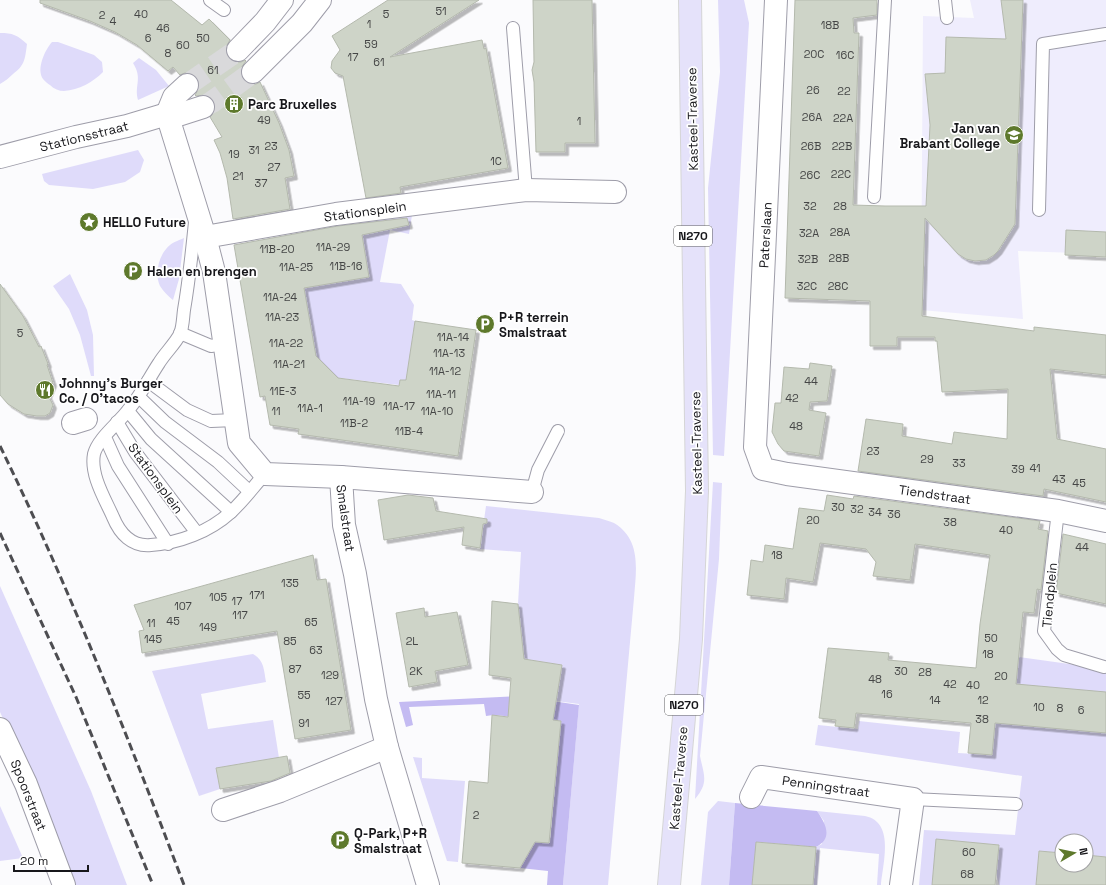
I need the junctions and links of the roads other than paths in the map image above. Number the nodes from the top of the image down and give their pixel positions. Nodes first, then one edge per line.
1 (210, 0) edge
2 (282, 0) edge
3 (320, 0) edge
4 (690, 0) edge
5 (776, 0) edge
6 (885, 0) edge
7 (945, 0) edge
8 (224, 10) dead end
9 (947, 18) dead end
10 (512, 28) dead end
11 (1106, 34) edge
12 (238, 50) tunnel mouth
13 (253, 72) tunnel mouth
14 (187, 85) tunnel mouth
15 (203, 107) tunnel mouth
16 (167, 114) junction
17 (0, 157) edge
18 (526, 190) junction
19 (615, 192) dead end
20 (874, 197) dead end
21 (1039, 210) dead end
22 (196, 211) junction
23 (205, 237) junction
24 (180, 333) junction
25 (225, 344) junction
26 (148, 381) junction
27 (139, 396) junction
28 (128, 411) junction
29 (235, 420) junction
30 (117, 422) junction
31 (558, 431) dead end
32 (105, 437) junction
33 (763, 469) joint
34 (265, 474) junction
35 (341, 477) junction
36 (249, 492) junction
37 (532, 492) joint
38 (1058, 511) junction
39 (231, 512) junction
40 (1106, 521) edge
41 (198, 534) junction
42 (168, 544) junction
43 (1104, 667) dead end
44 (0, 729) edge
45 (387, 747) junction
46 (752, 797) dead end
47 (913, 799) junction
48 (1016, 804) dead end
49 (222, 810) dead end
50 (64, 885) edge
51 (428, 885) edge
52 (669, 885) edge
53 (901, 885) edge

1 - 8 lane
2 - 12 street
3 - 13 street
4 - 52 main road, Kasteel-Traverse / N270
5 - 33 street, Paterslaan
6 - 20 lane
7 - 9 lane
10 - 18 lane
11 - 21 lane
14 - 16 street
15 - 16 street, Stationsstraat
16 - 17 street, Stationsstraat
16 - 22 street
18 - 19 street
18 - 23 street, Stationsplein
22 - 23 street
22 - 24 lane
23 - 25 street
24 - 25 lane
24 - 26 lane
25 - 29 street
26 - 27 lane
26 - 29 lane
27 - 28 lane
27 - 36 lane
28 - 30 lane
28 - 39 lane, Stationsplein
29 - 34 street
30 - 32 lane
30 - 41 lane, Stationsplein
31 - 37 lane
32 - 42 lane, Stationsplein
32 - 42 lane
33 - 38 street, Tiendstraat
34 - 35 street
34 - 36 lane
35 - 37 street, Smalstraat
35 - 45 street, Smalstraat
36 - 39 lane
38 - 40 street, Tiendstraat
38 - 43 lane, Tiendplein
39 - 41 lane
41 - 42 lane
44 - 50 street, Spoorstraat
45 - 49 street
45 - 51 street, Smalstraat
46 - 47 street, Penningstraat
47 - 48 lane, Penningstraat
47 - 53 street

